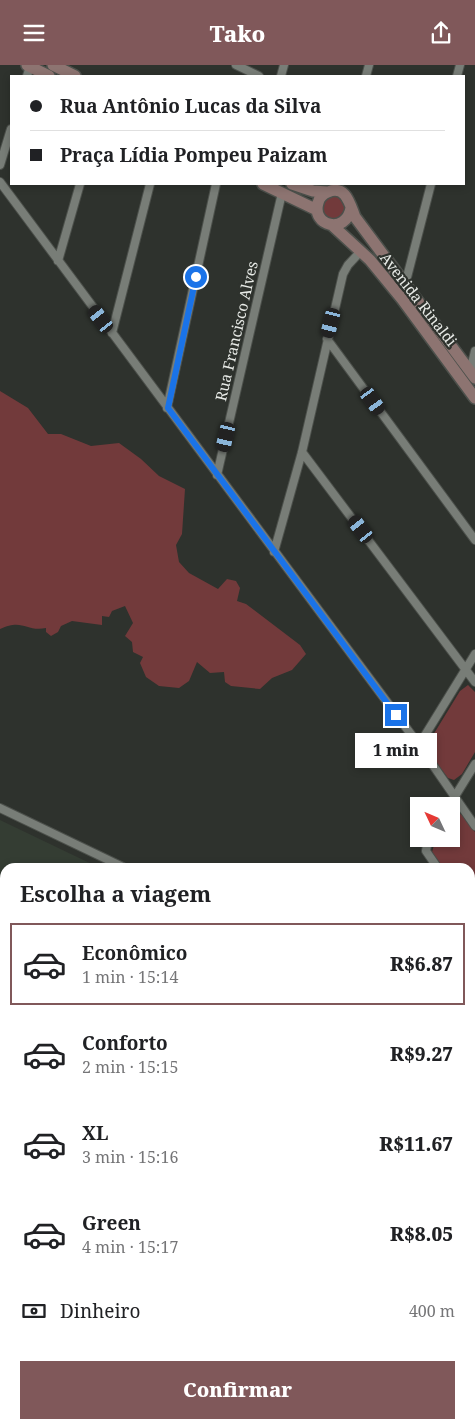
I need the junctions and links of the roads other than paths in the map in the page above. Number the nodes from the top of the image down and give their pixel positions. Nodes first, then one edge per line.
1 (53, 65) edge
2 (236, 65) edge
3 (28, 69) edge
4 (47, 75) edge
5 (73, 75) edge
6 (257, 75) edge
7 (10, 132) edge
8 (0, 165) edge
9 (0, 181) edge
10 (80, 185) edge
11 (150, 185) edge
12 (216, 185) edge
13 (265, 185) edge
14 (295, 185) edge
15 (431, 185) edge
16 (335, 189) edge
17 (282, 193) junction
18 (351, 208) junction
19 (317, 210) junction
20 (332, 225) junction
21 (361, 251) junction
22 (58, 261) junction
23 (405, 285) junction
24 (112, 333) junction
25 (327, 339) junction
26 (475, 351) edge
27 (472, 375) edge
28 (475, 398) edge
29 (168, 408) junction
30 (302, 452) junction
31 (217, 475) junction
32 (475, 540) edge
33 (274, 553) junction
34 (475, 654) edge
35 (466, 669) junction
36 (475, 682) edge
37 (418, 745) junction
38 (475, 763) edge
39 (453, 797) edge
40 (455, 797) edge
41 (460, 806) edge
42 (0, 808) edge
43 (475, 826) edge
44 (427, 847) edge
45 (115, 863) edge
46 (434, 863) edge

1 - 5 main road
2 - 6 street
3 - 4 main road
7 - 8 street
9 - 22 street
10 - 22 street
11 - 24 street
12 - 29 street
13 - 17 main road
14 - 16 main road
15 - 23 street
16 - 18 main road
16 - 19 main road
17 - 19 main road
17 - 31 street, Rua Francisco Alves
18 - 20 main road
18 - 23 main road, Avenida Rinaldi
19 - 20 main road
20 - 21 main road, Avenida Rinaldi
21 - 25 street
21 - 28 main road, Avenida Rinaldi
22 - 24 street
23 - 27 main road, Avenida Rinaldi
24 - 29 street
25 - 30 street
25 - 32 street
26 - 27 street
29 - 31 street
30 - 33 street
30 - 35 street
31 - 33 street
33 - 37 street
34 - 35 street
35 - 36 street
35 - 37 street
37 - 39 street
38 - 40 street
41 - 43 street
42 - 45 street
44 - 46 street

